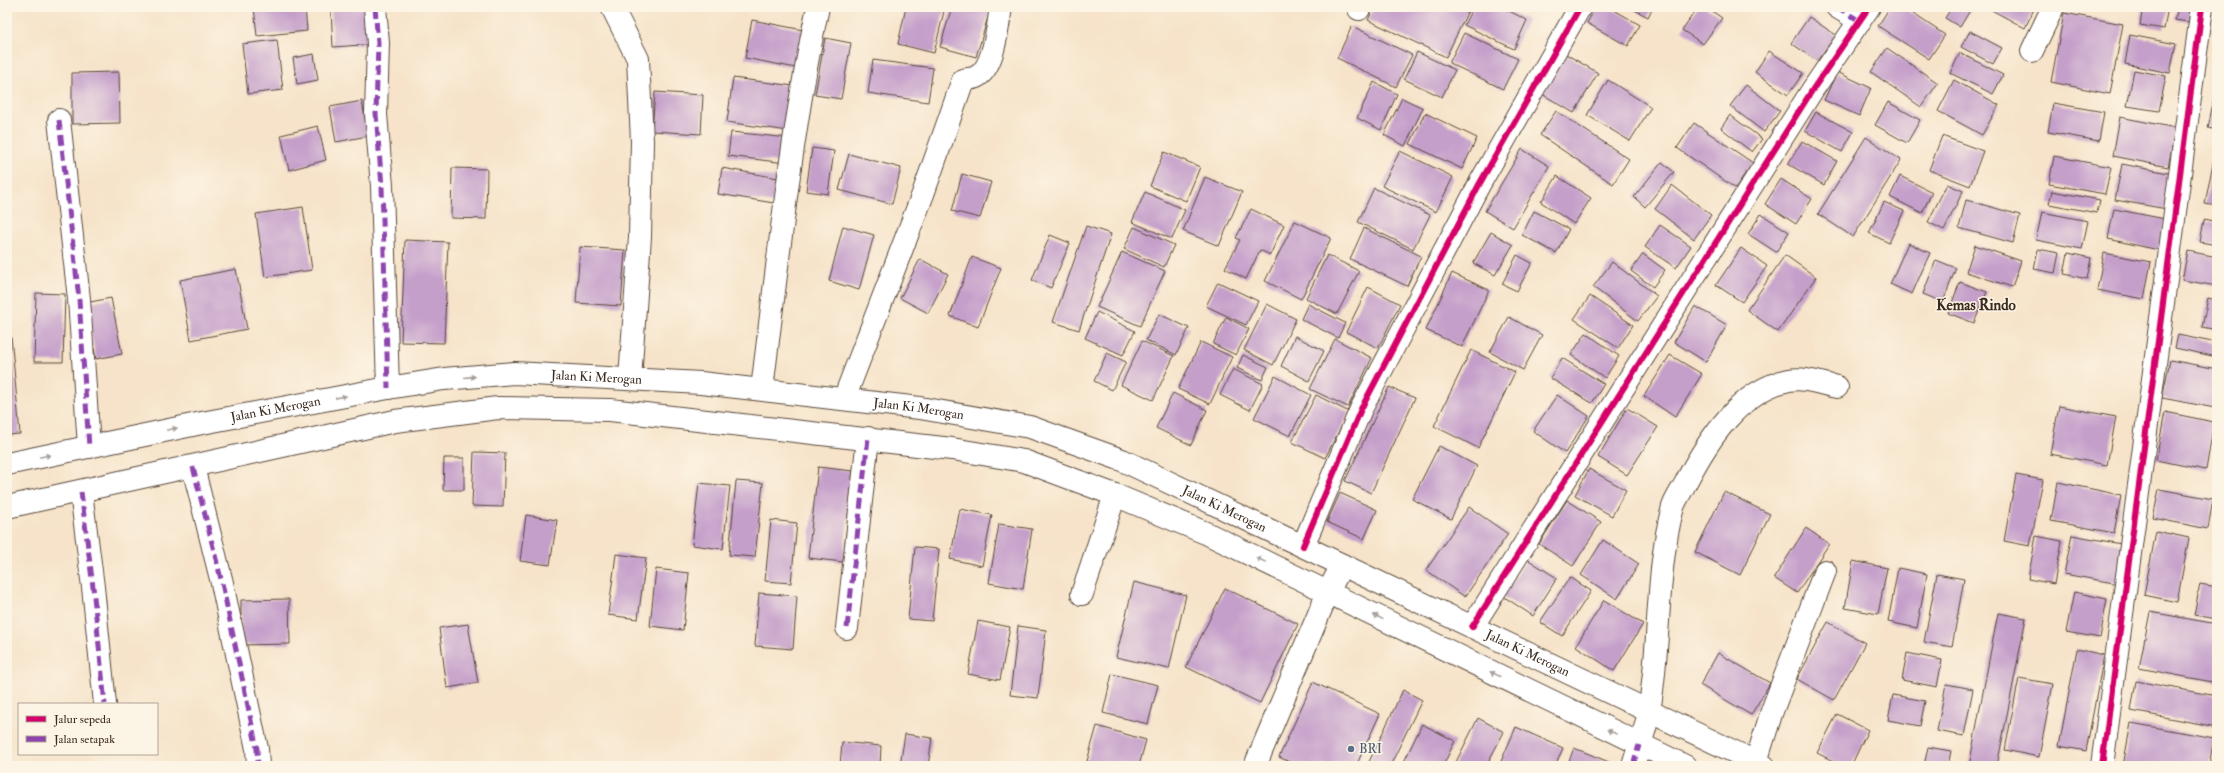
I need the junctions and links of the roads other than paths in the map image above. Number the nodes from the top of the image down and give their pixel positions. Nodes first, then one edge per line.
1 (375, 7) edge
2 (612, 7) edge
3 (818, 7) edge
4 (1001, 7) edge
5 (1580, 7) edge
6 (1836, 7) edge
7 (2053, 7) edge
8 (2202, 7) edge
9 (1865, 14) edge
10 (2032, 51) dead end
11 (59, 120) dead end
12 (630, 379) junction
13 (1837, 387) dead end
14 (388, 388) junction
15 (762, 389) junction
16 (844, 399) junction
17 (868, 438) junction
18 (89, 447) junction
19 (7, 464) edge
20 (193, 467) junction
21 (80, 492) junction
22 (1115, 495) junction
23 (7, 507) edge
24 (1303, 546) junction
25 (1342, 565) junction
26 (1826, 571) dead end
27 (1328, 592) junction
28 (1082, 594) dead end
29 (1472, 627) junction
30 (847, 628) dead end
31 (105, 703) edge
32 (1649, 712) junction
33 (1639, 745) junction
34 (1760, 764) edge
35 (258, 766) edge
36 (1255, 766) edge
37 (1632, 766) edge
38 (1685, 766) edge
39 (2102, 766) edge

1 - 14 main road
2 - 12 main road
3 - 15 main road
4 - 16 main road
5 - 24 main road
6 - 9 main road
7 - 10 main road
8 - 39 main road
9 - 29 main road
11 - 18 main road
14 -> 12 main road, Jalan Ki Merogan
12 - 15 main road, Jalan Ki Merogan
13 - 32 main road
18 -> 14 main road, Jalan Ki Merogan
15 - 16 main road, Jalan Ki Merogan
16 - 24 main road, Jalan Ki Merogan
17 - 20 main road
17 - 22 main road
17 - 30 main road
19 -> 18 main road, Jalan Ki Merogan
20 - 21 main road
20 - 35 main road
21 - 23 main road
21 - 31 main road
27 -> 22 main road
22 - 28 main road
24 - 25 main road, Jalan Ki Merogan
25 - 27 main road
25 - 29 main road, Jalan Ki Merogan
26 - 34 main road
33 -> 27 main road
27 - 36 main road
29 - 32 main road, Jalan Ki Merogan
32 - 33 main road
32 - 34 main road, Jalan Ki Merogan
33 - 37 main road
33 - 38 main road

